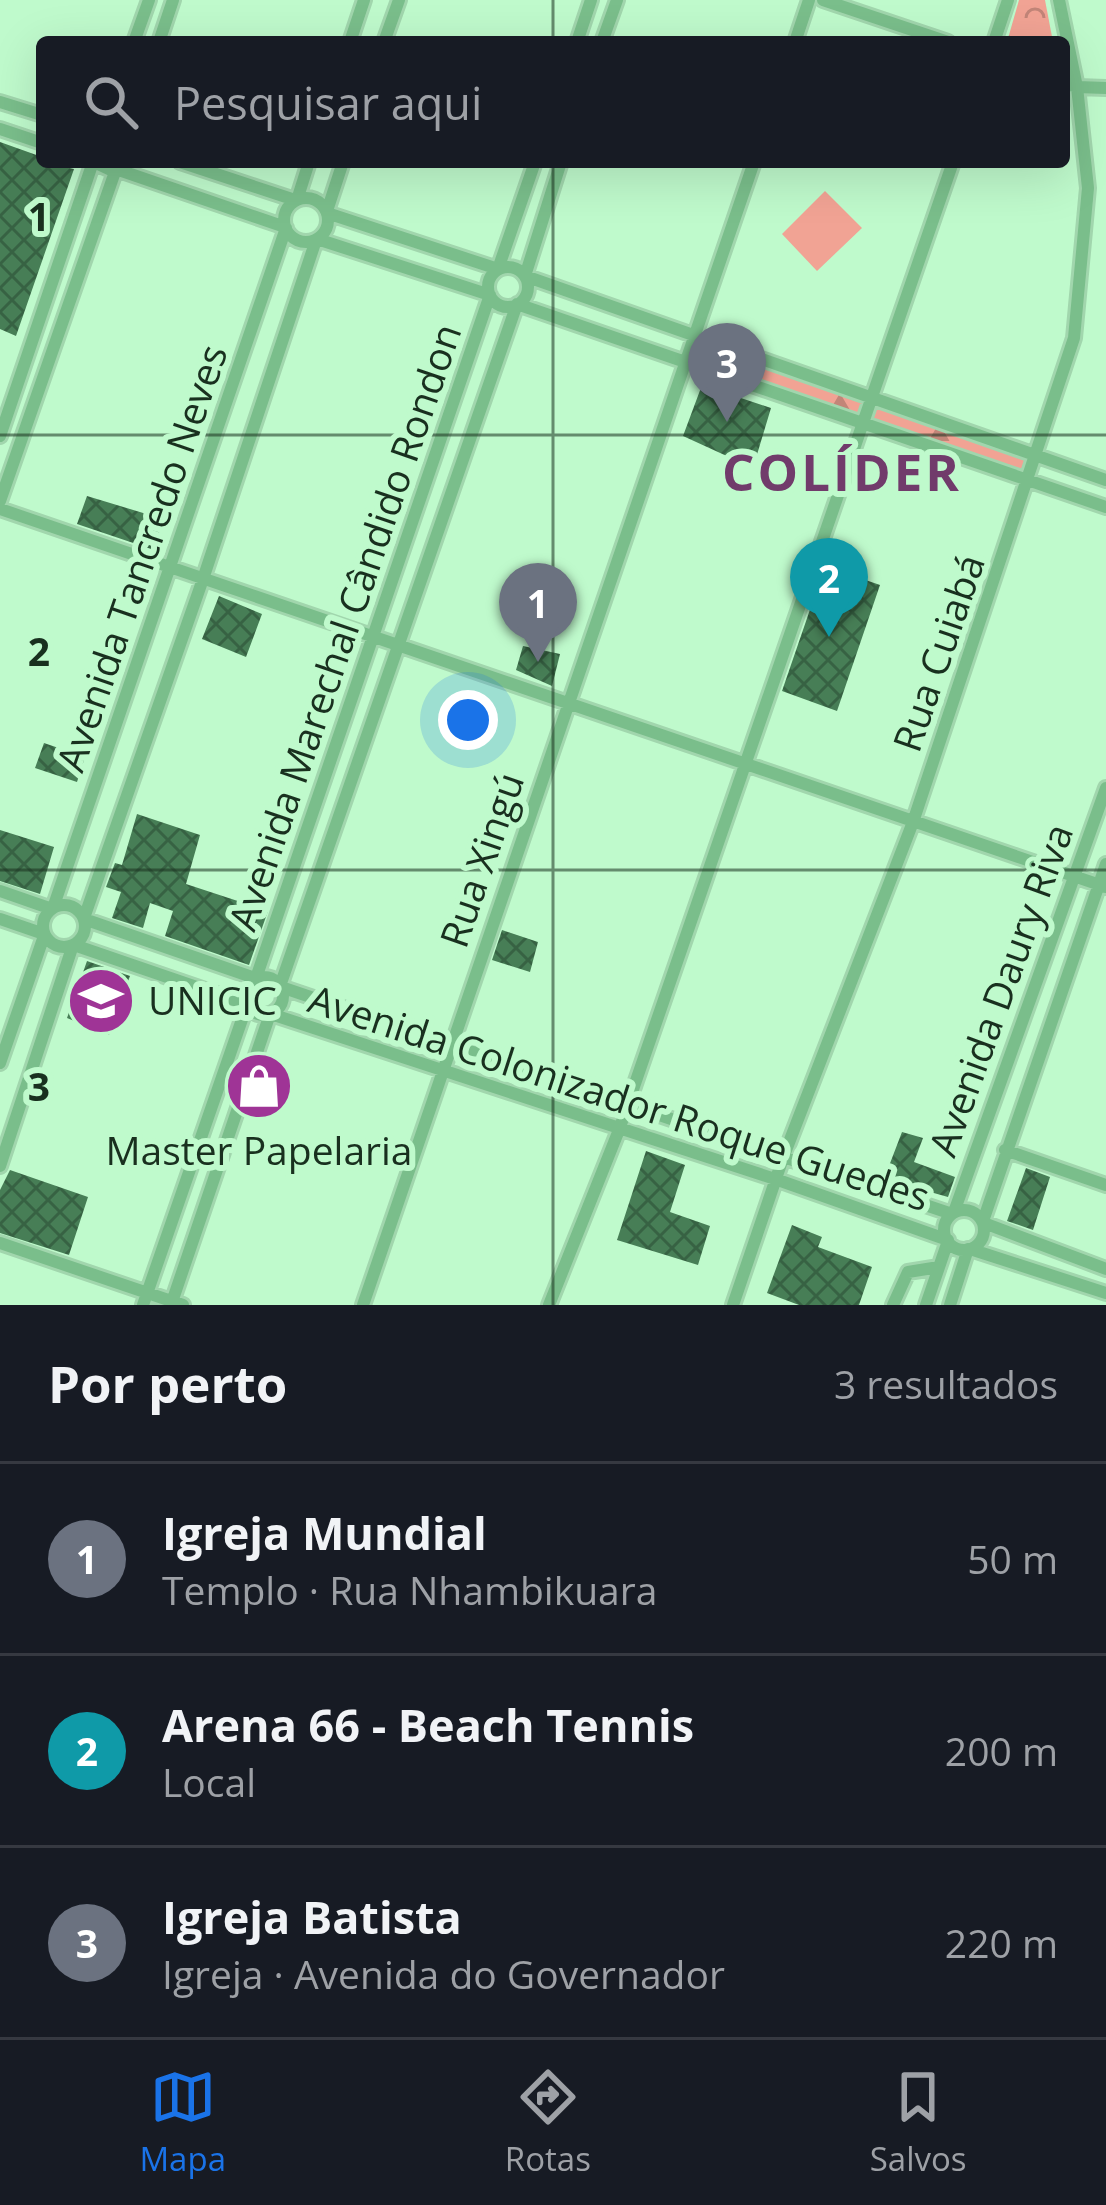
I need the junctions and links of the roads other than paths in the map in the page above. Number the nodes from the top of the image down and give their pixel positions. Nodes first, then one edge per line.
1 (148, 0) edge
2 (172, 0) edge
3 (364, 0) edge
4 (399, 0) edge
5 (591, 0) edge
6 (617, 0) edge
7 (809, 0) edge
8 (824, 0) edge
9 (1008, 0) edge
10 (1059, 0) edge
11 (136, 36) edge
12 (160, 36) edge
13 (352, 36) edge
14 (386, 36) edge
15 (579, 36) edge
16 (604, 36) edge
17 (796, 36) edge
18 (930, 36) edge
19 (996, 36) edge
20 (1064, 36) edge
21 (1070, 85) edge
22 (1106, 88) edge
23 (0, 102) edge
24 (36, 113) edge
25 (0, 128) edge
26 (36, 141) edge
27 (91, 168) edge
28 (120, 168) edge
29 (126, 168) edge
30 (198, 168) edge
31 (307, 168) edge
32 (341, 168) edge
33 (533, 168) edge
34 (559, 168) edge
35 (752, 168) edge
36 (950, 168) edge
37 (296, 200) junction
38 (327, 212) junction
39 (286, 227) junction
40 (316, 239) junction
41 (498, 269) junction
42 (525, 276) junction
43 (490, 295) junction
44 (517, 304) junction
45 (694, 336) junction
46 (685, 364) junction
47 (872, 398) junction
48 (862, 424) junction
49 (0, 436) edge
50 (1038, 456) junction
51 (1106, 480) edge
52 (1030, 481) junction
53 (0, 506) edge
54 (1106, 507) edge
55 (170, 568) junction
56 (203, 579) junction
57 (371, 636) junction
58 (398, 646) junction
59 (567, 703) junction
60 (745, 764) junction
61 (1106, 788) edge
62 (913, 822) junction
63 (1106, 864) edge
64 (1073, 877) junction
65 (1102, 886) edge
66 (0, 891) edge
67 (53, 908) junction
68 (0, 919) edge
69 (84, 919) junction
70 (44, 934) junction
71 (74, 945) junction
72 (256, 978) junction
73 (280, 987) junction
74 (247, 1005) junction
75 (270, 1014) junction
76 (450, 1046) junction
77 (0, 1063) edge
78 (442, 1070) junction
79 (628, 1106) junction
80 (620, 1130) junction
81 (1005, 1150) junction
82 (783, 1158) junction
83 (0, 1166) edge
84 (778, 1180) junction
85 (1106, 1185) edge
86 (953, 1213) junction
87 (983, 1222) junction
88 (948, 1241) junction
89 (0, 1243) edge
90 (969, 1249) junction
91 (939, 1267) junction
92 (1106, 1268) edge
93 (1106, 1293) edge
94 (145, 1299) edge
95 (175, 1304) edge
96 (363, 1305) edge
97 (549, 1305) edge
98 (733, 1305) edge
99 (893, 1305) edge
100 (926, 1305) edge
101 (950, 1305) edge

1 - 11 street
2 - 12 street
3 - 13 street
4 - 14 street
5 - 15 street
6 - 16 street
7 - 17 street
8 - 18 street
9 - 19 street
10 - 20 street, Rua Cuiabá
21 - 22 street
21 - 50 street, Rua Cuiabá
23 - 24 street
25 - 26 street
27 - 49 street
28 - 53 street
29 - 39 street
30 - 37 street
31 - 37 street
32 - 38 street
33 - 41 street
34 - 42 street
35 - 45 street, Rua Xingú
36 - 47 street
37 - 38 street
37 - 39 street
38 - 40 street
38 - 41 street
39 - 40 street
39 - 55 street, Avenida Tancredo Neves
40 - 43 street
40 - 56 street, Avenida Tancredo Neves
41 - 42 street
41 - 43 street
42 - 44 street
42 - 45 street
43 - 44 street
43 - 57 street, Avenida Marechal Cândido Rondon
44 - 46 street
44 - 58 street, Avenida Marechal Cândido Rondon
45 - 46 street, Rua Xingú
45 - 47 street
46 - 48 street
46 - 59 street, Rua Xingú
47 - 48 street
47 - 50 street
48 - 52 street
48 - 60 street
50 - 51 street
50 - 52 street, Rua Cuiabá
52 - 54 street
52 - 62 street, Rua Cuiabá
53 - 55 street
55 - 56 street
55 - 67 street, Avenida Tancredo Neves
56 - 57 street
56 - 69 street, Avenida Tancredo Neves
57 - 58 street
57 - 72 street, Avenida Marechal Cândido Rondon
58 - 59 street
58 - 73 street, Avenida Marechal Cândido Rondon
59 - 60 street
59 - 76 street, Rua Xingú
60 - 62 street
60 - 79 street
61 - 64 street, Avenida Daury Riva
62 - 64 street
62 - 82 street, Rua Cuiabá
63 - 65 street, Avenida Daury Riva
64 - 65 street
64 - 86 street, Avenida Daury Riva
65 - 81 street, Avenida Daury Riva
66 - 67 street
67 - 69 street
67 - 70 street
68 - 70 street
69 - 71 street
69 - 72 street, Avenida Colonizador Roque Guedes
70 - 71 street
70 - 77 street
71 - 74 street, Avenida Colonizador Roque Guedes
71 - 83 street
72 - 73 street
72 - 74 street
73 - 75 street
73 - 76 street, Avenida Colonizador Roque Guedes
74 - 75 street
74 - 94 street
75 - 78 street, Avenida Colonizador Roque Guedes
75 - 95 street
76 - 78 street, Rua Xingú
76 - 79 street, Avenida Colonizador Roque Guedes
78 - 80 street, Avenida Colonizador Roque Guedes
78 - 96 street, Rua Xingú
79 - 80 street
79 - 82 street, Avenida Colonizador Roque Guedes
80 - 84 street, Avenida Colonizador Roque Guedes
80 - 97 street
81 - 85 street
81 - 87 street, Avenida Daury Riva
82 - 84 street, Rua Cuiabá
82 - 86 street, Avenida Colonizador Roque Guedes
84 - 88 street, Avenida Colonizador Roque Guedes
84 - 98 street, Rua Cuiabá
86 - 87 street
86 - 88 street
87 - 90 street
87 - 92 street
88 - 90 street
88 - 91 street
89 - 94 street
90 - 93 street, Avenida Colonizador Roque Guedes
90 - 101 street
91 - 99 street
91 - 100 street
94 - 95 street

